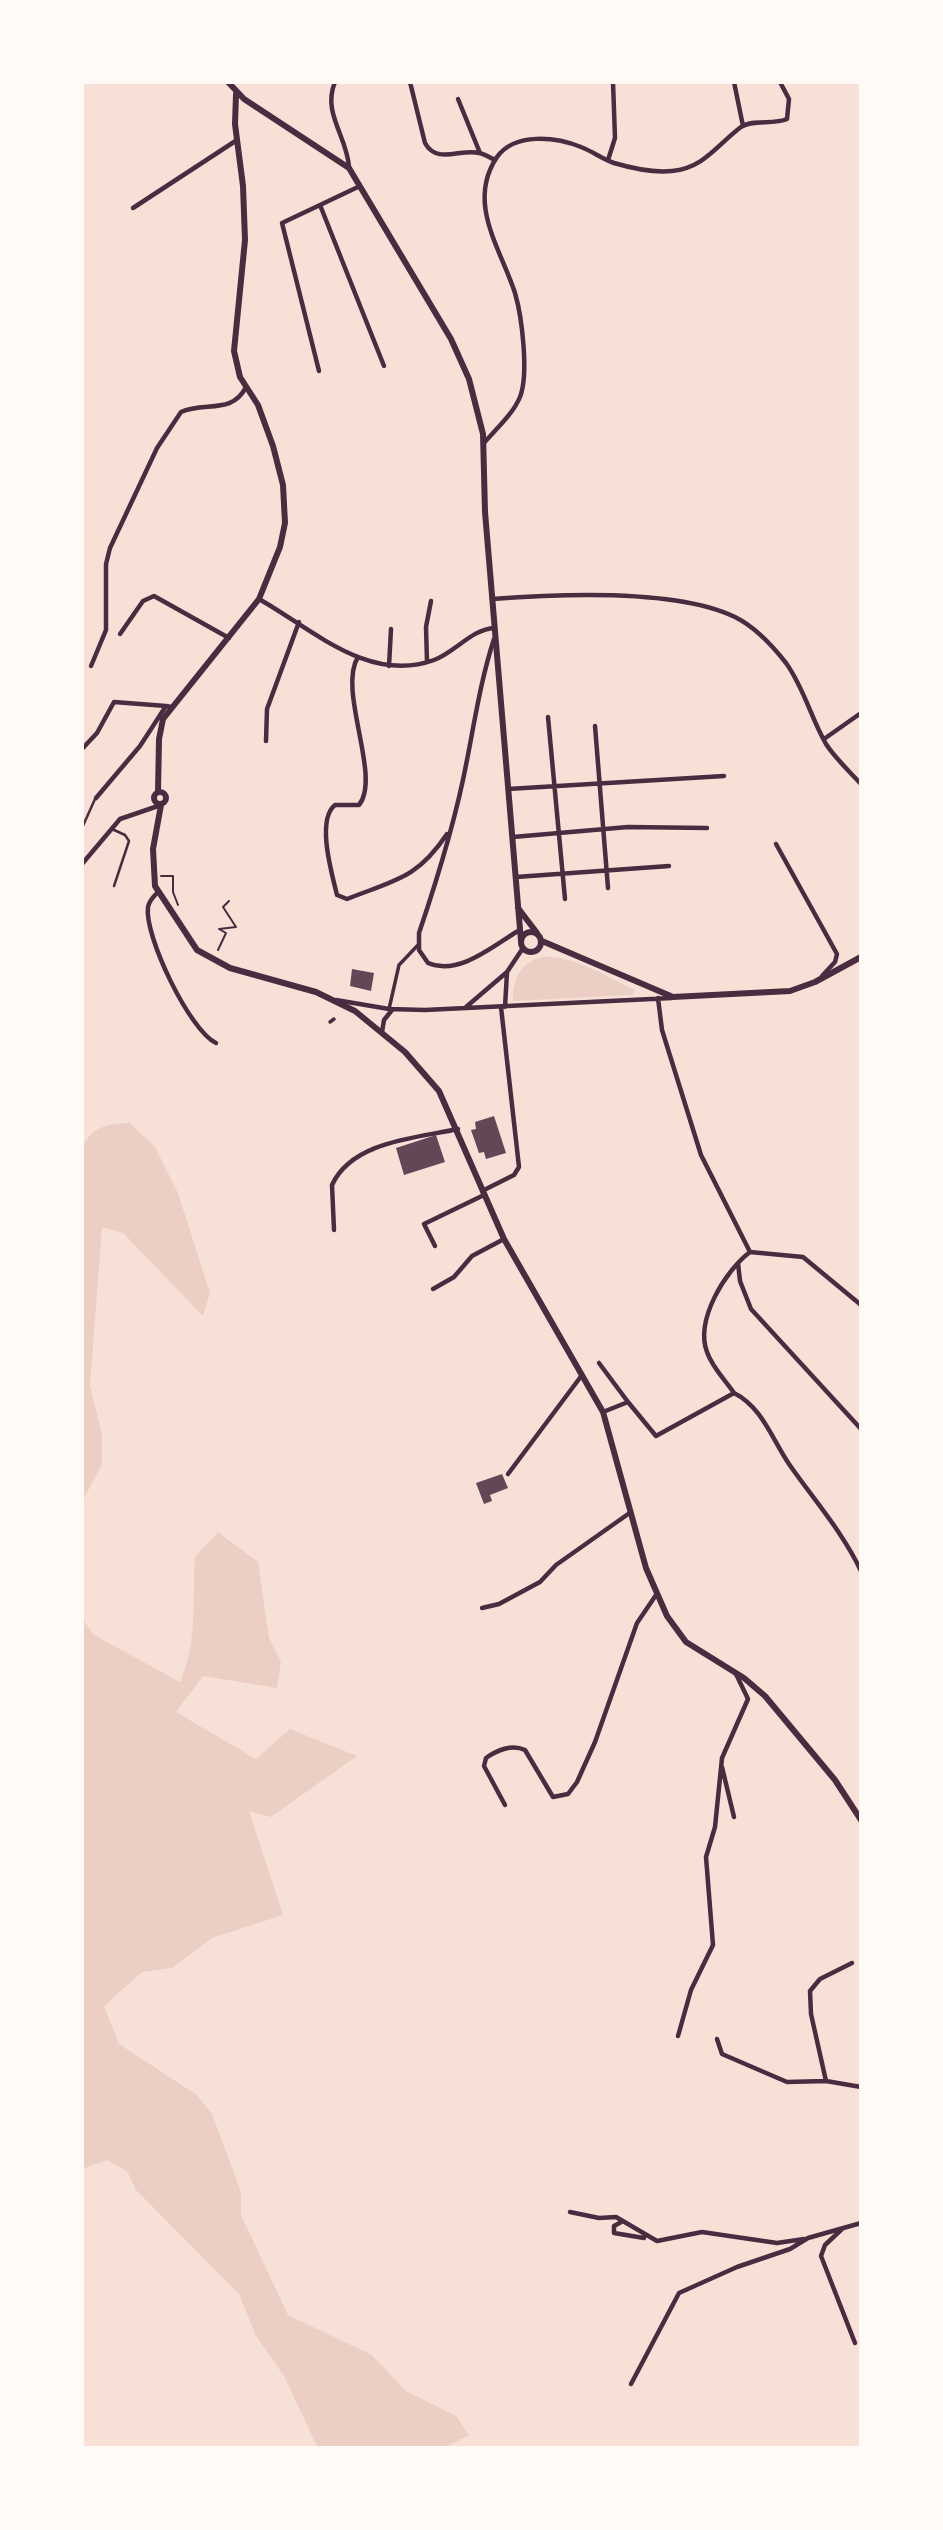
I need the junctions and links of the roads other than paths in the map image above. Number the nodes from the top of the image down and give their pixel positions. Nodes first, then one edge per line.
1 (228, 82) edge
2 (335, 82) edge
3 (410, 82) edge
4 (613, 82) edge
5 (734, 82) edge
6 (780, 82) edge
7 (236, 94) junction
8 (458, 99) dead end
9 (743, 126) junction
10 (237, 140) junction
11 (480, 153) junction
12 (495, 160) junction
13 (608, 160) junction
14 (349, 168) junction
15 (360, 186) junction
16 (320, 205) junction
17 (133, 208) dead end
18 (384, 366) dead end
19 (319, 371) dead end
20 (246, 387) junction
21 (484, 443) junction
22 (259, 599) junction
23 (492, 599) junction
24 (431, 601) dead end
25 (299, 622) junction
26 (391, 629) dead end
27 (495, 631) junction
28 (120, 634) dead end
29 (230, 638) junction
30 (358, 657) junction
31 (427, 662) junction
32 (91, 666) dead end
33 (389, 666) junction
34 (168, 706) junction
35 (861, 713) edge
36 (548, 716) dead end
37 (595, 726) dead end
38 (824, 739) junction
39 (266, 741) dead end
40 (82, 749) edge
41 (724, 776) dead end
42 (600, 782) junction
43 (861, 784) edge
44 (555, 785) junction
45 (509, 789) junction
46 (96, 798) joint
47 (161, 808) junction
48 (82, 828) edge
49 (111, 828) junction
50 (707, 828) dead end
51 (603, 829) junction
52 (449, 830) junction
53 (559, 833) junction
54 (512, 837) junction
55 (776, 844) dead end
56 (82, 864) edge
57 (668, 866) dead end
58 (607, 871) junction
59 (563, 874) junction
60 (515, 877) junction
61 (114, 886) dead end
62 (608, 888) dead end
63 (157, 893) junction
64 (565, 899) dead end
65 (517, 907) junction
66 (518, 931) junction
67 (537, 933) junction
68 (542, 941) junction
69 (418, 945) junction
70 (522, 945) junction
71 (861, 957) edge
72 (507, 972) junction
73 (815, 982) junction
74 (482, 992) junction
75 (658, 998) junction
76 (673, 998) junction
77 (332, 999) junction
78 (487, 1007) junction
79 (503, 1007) junction
80 (465, 1008) junction
81 (391, 1009) junction
82 (382, 1032) junction
83 (216, 1043) dead end
84 (458, 1129) junction
85 (483, 1193) junction
86 (424, 1224) junction
87 (416, 1228) dead end
88 (334, 1230) dead end
89 (504, 1239) junction
90 (435, 1246) dead end
91 (750, 1252) junction
92 (738, 1262) junction
93 (433, 1289) dead end
94 (861, 1305) edge
95 (599, 1363) dead end
96 (582, 1374) junction
97 (734, 1393) junction
98 (628, 1402) junction
99 (603, 1413) junction
100 (859, 1426) edge
101 (508, 1474) dead end
102 (631, 1512) junction
103 (861, 1571) edge
104 (656, 1595) junction
105 (482, 1608) dead end
106 (733, 1671) junction
107 (722, 1758) junction
108 (505, 1805) dead end
109 (734, 1817) dead end
110 (861, 1820) edge
111 (852, 1963) dead end
112 (678, 2036) dead end
113 (717, 2039) dead end
114 (826, 2081) junction
115 (861, 2087) edge
116 (570, 2212) dead end
117 (623, 2221) junction
118 (861, 2223) edge
119 (843, 2228) junction
120 (648, 2238) junction
121 (808, 2238) junction
122 (855, 2343) dead end
123 (631, 2384) dead end

1 - 7 main road
2 - 14 street
3 - 11 street
4 - 13 street
5 - 9 street
6 - 9 street
7 - 10 main road
7 - 14 main road
8 - 11 street
9 - 13 street
10 - 17 street
10 - 20 main road
11 - 12 street
12 - 13 street
12 - 21 street
14 - 15 main road
15 - 16 street
15 - 21 main road
16 - 18 street
16 - 19 street
20 - 22 main road
20 - 32 street
21 - 23 main road
22 - 25 street
22 - 29 main road
23 - 27 main road
23 - 38 street
24 - 31 street
25 - 30 street
25 - 39 street
26 - 33 street
27 - 31 street
27 - 45 main road
27 - 52 street
28 - 29 street
29 - 34 main road
30 - 33 street
30 - 52 street
31 - 33 street
34 - 40 street
34 - 46 street
34 - 47 main road
35 - 38 street
36 - 44 street
37 - 42 street
38 - 43 street
41 - 42 street
42 - 44 street
42 - 51 street
44 - 45 street
44 - 53 street
45 - 54 main road
46 - 48 lane
47 - 49 street
47 - 63 main road
49 - 56 street
49 - 61 lane
50 - 51 street
51 - 53 street
51 - 58 street
52 - 69 street
53 - 54 street
53 - 59 street
54 - 60 main road
55 - 73 street
57 - 58 street
58 - 59 street
58 - 62 street
59 - 60 street
59 - 64 street
60 - 65 main road
63 - 77 main road
63 - 83 street
65 - 66 main road
65 - 67 main road
66 - 69 street
66 - 70 main road
67 - 68 main road
67 - 70 main road
68 - 70 main road
68 - 76 main road
69 - 81 street
70 - 72 street
71 - 73 main road
72 - 74 street
72 - 79 street
73 - 76 main road
74 - 78 street
74 - 80 street
75 - 76 street
75 - 79 street
75 - 91 street
77 - 81 street
77 - 82 main road
78 - 79 street
78 - 80 street
79 - 85 street
80 - 81 street
81 - 82 street
82 - 84 main road
84 - 85 main road
84 - 88 street
85 - 86 street
85 - 89 main road
86 - 87 street
86 - 90 street
89 - 93 street
89 - 96 main road
91 - 92 street
91 - 94 street
92 - 97 street
92 - 100 street
95 - 98 street
96 - 99 main road
96 - 101 street
97 - 98 street
97 - 103 street
98 - 99 street
99 - 102 main road
102 - 104 main road
102 - 105 street
104 - 106 main road
104 - 108 street
106 - 107 street
106 - 110 main road
107 - 109 street
107 - 112 street
111 - 114 street
113 - 114 street
114 - 115 street
116 - 117 street
117 - 120 street
117 - 120 street
118 - 119 street
119 - 121 street
119 - 122 street
120 - 121 street
121 - 123 street

